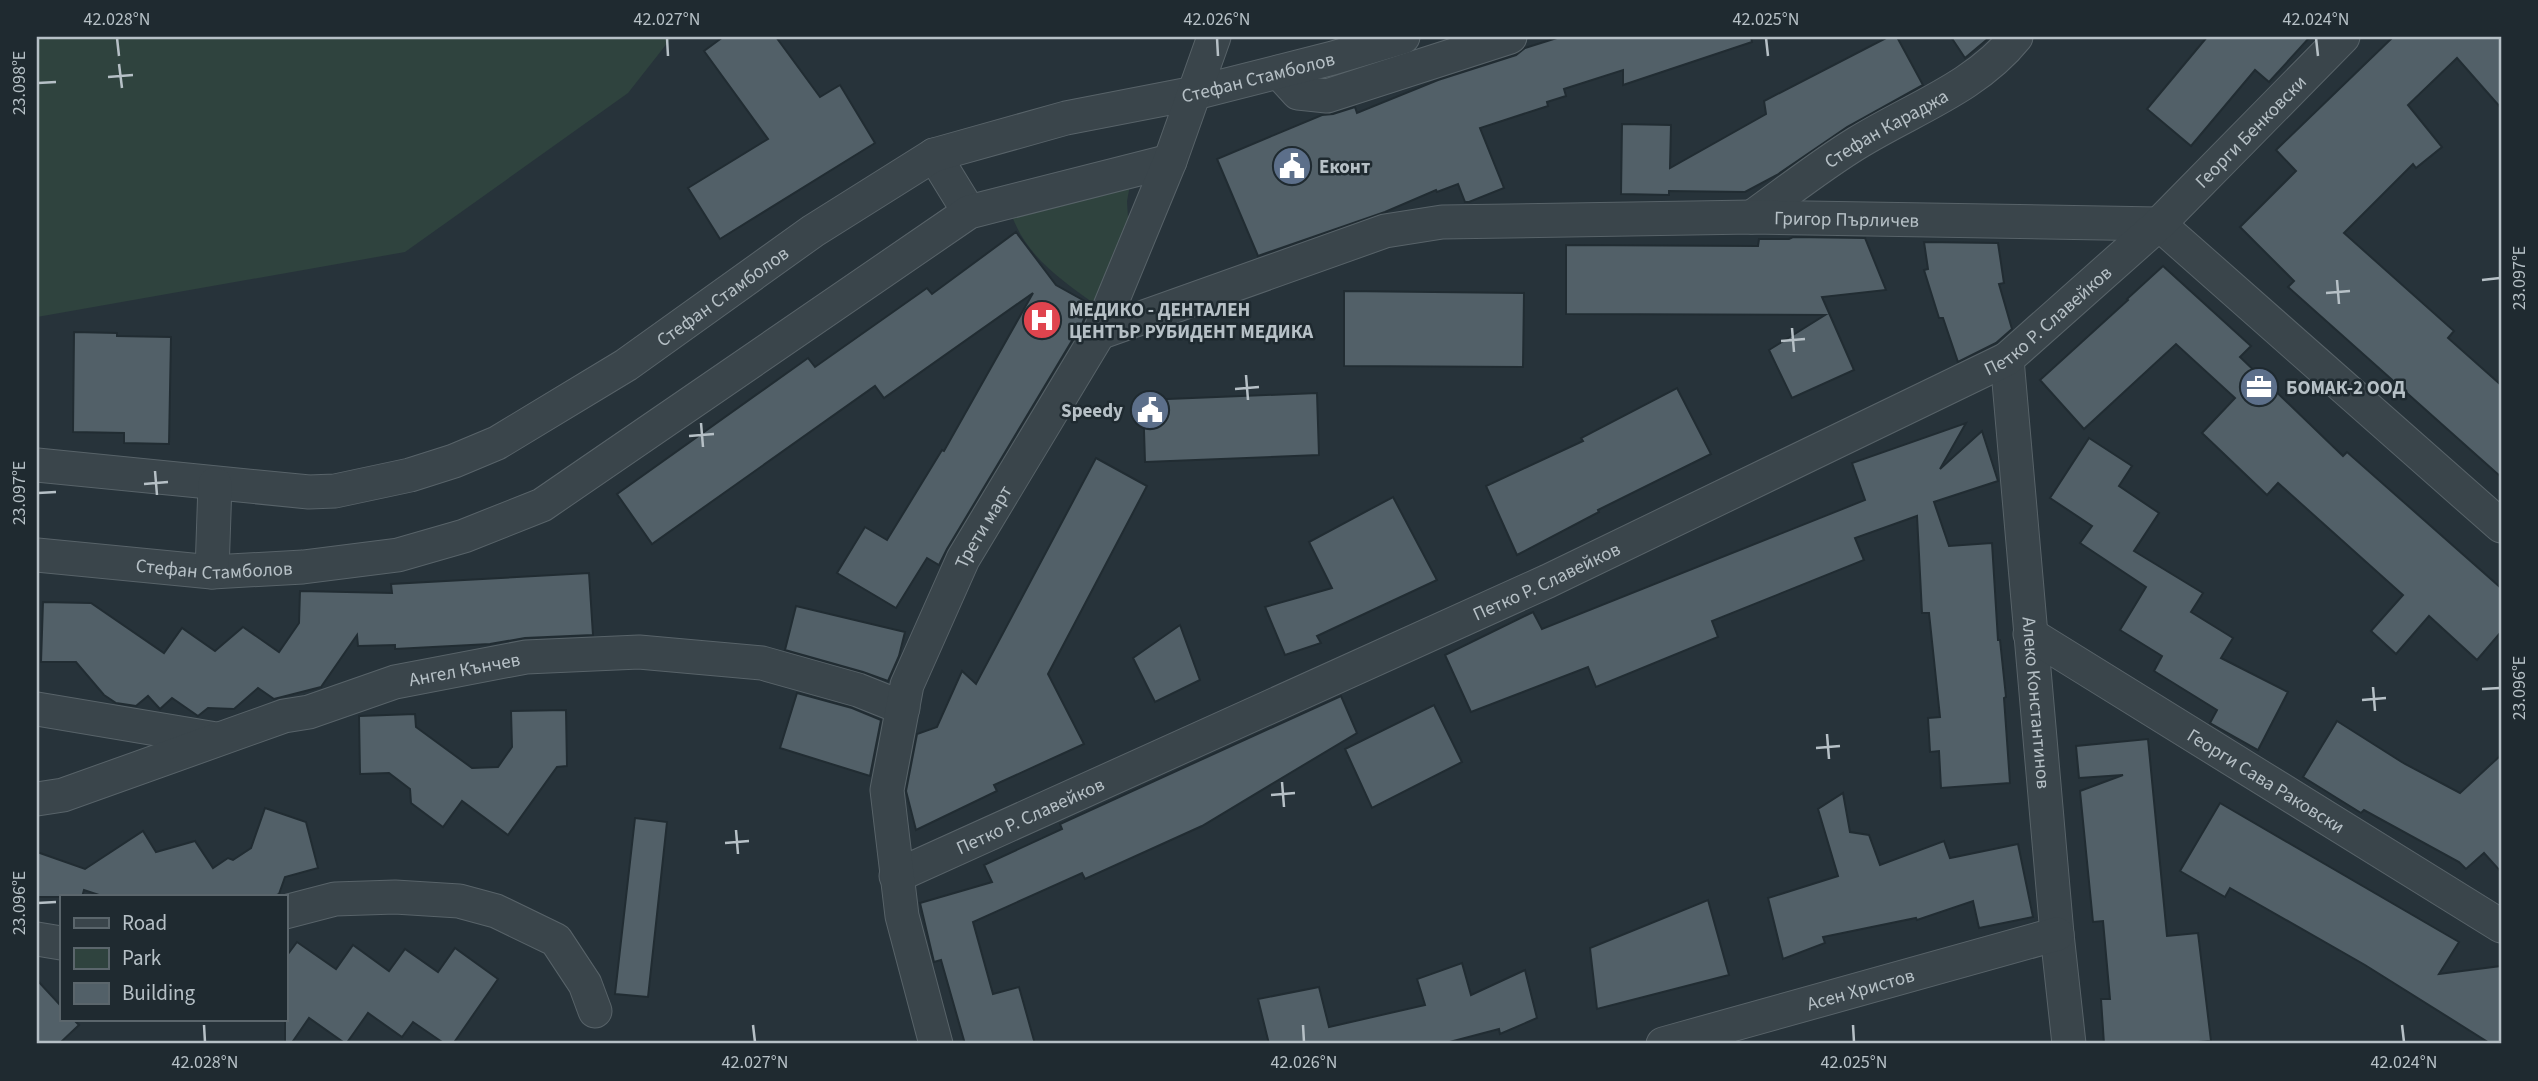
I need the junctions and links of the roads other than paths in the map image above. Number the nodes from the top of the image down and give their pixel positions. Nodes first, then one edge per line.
1 (1214, 37) edge
2 (1403, 37) edge
3 (1510, 37) edge
4 (2016, 37) edge
5 (2343, 37) edge
6 (1341, 47) edge
7 (1279, 72) junction
8 (1195, 93) junction
9 (934, 155) junction
10 (1170, 162) junction
11 (969, 212) junction
12 (1752, 217) junction
13 (2159, 224) junction
14 (1099, 332) junction
15 (2007, 359) junction
16 (37, 465) edge
17 (215, 484) junction
18 (2501, 526) edge
19 (37, 555) edge
20 (212, 572) junction
21 (2030, 634) junction
22 (902, 708) junction
23 (37, 709) edge
24 (218, 739) junction
25 (37, 799) edge
26 (896, 876) junction
27 (287, 911) edge
28 (2501, 926) edge
29 (2057, 934) junction
30 (37, 939) edge
31 (60, 943) edge
32 (595, 1011) dead end
33 (936, 1044) edge
34 (1663, 1044) edge
35 (2069, 1044) edge

1 - 8 street, Трети март
2 - 6 street, Стефан Стамболов
3 - 7 street
4 - 12 street, Стефан Караджа
5 - 13 street, Георги Бенковски
6 - 7 street, Стефан Стамболов
7 - 8 street, Стефан Стамболов
8 - 9 street, Стефан Стамболов
8 - 10 street, Трети март
9 - 11 street
9 - 17 street, Стефан Стамболов
10 - 11 street, Стефан Стамболов
10 - 14 street, Трети март
11 - 20 street, Стефан Стамболов
12 - 13 street, Григор Пърличев
12 - 14 street, Григор Пърличев
13 - 15 street, Петко Р. Славейков
13 - 18 street
14 - 22 street, Трети март
15 - 21 street, Алеко Константинов
15 - 26 street, Петко Р. Славейков
16 - 17 street, Стефан Стамболов
17 - 20 street
19 - 20 street, Стефан Стамболов
21 - 28 street, Георги Сава Раковски
21 - 29 street, Алеко Константинов
22 - 24 street, Ангел Кънчев
22 - 26 street, Трети март
23 - 24 street
24 - 25 street, Ангел Кънчев
26 - 33 street, Трети март
27 - 32 street
29 - 34 street, Асен Христов
29 - 35 street, Алеко Константинов
30 - 31 street

